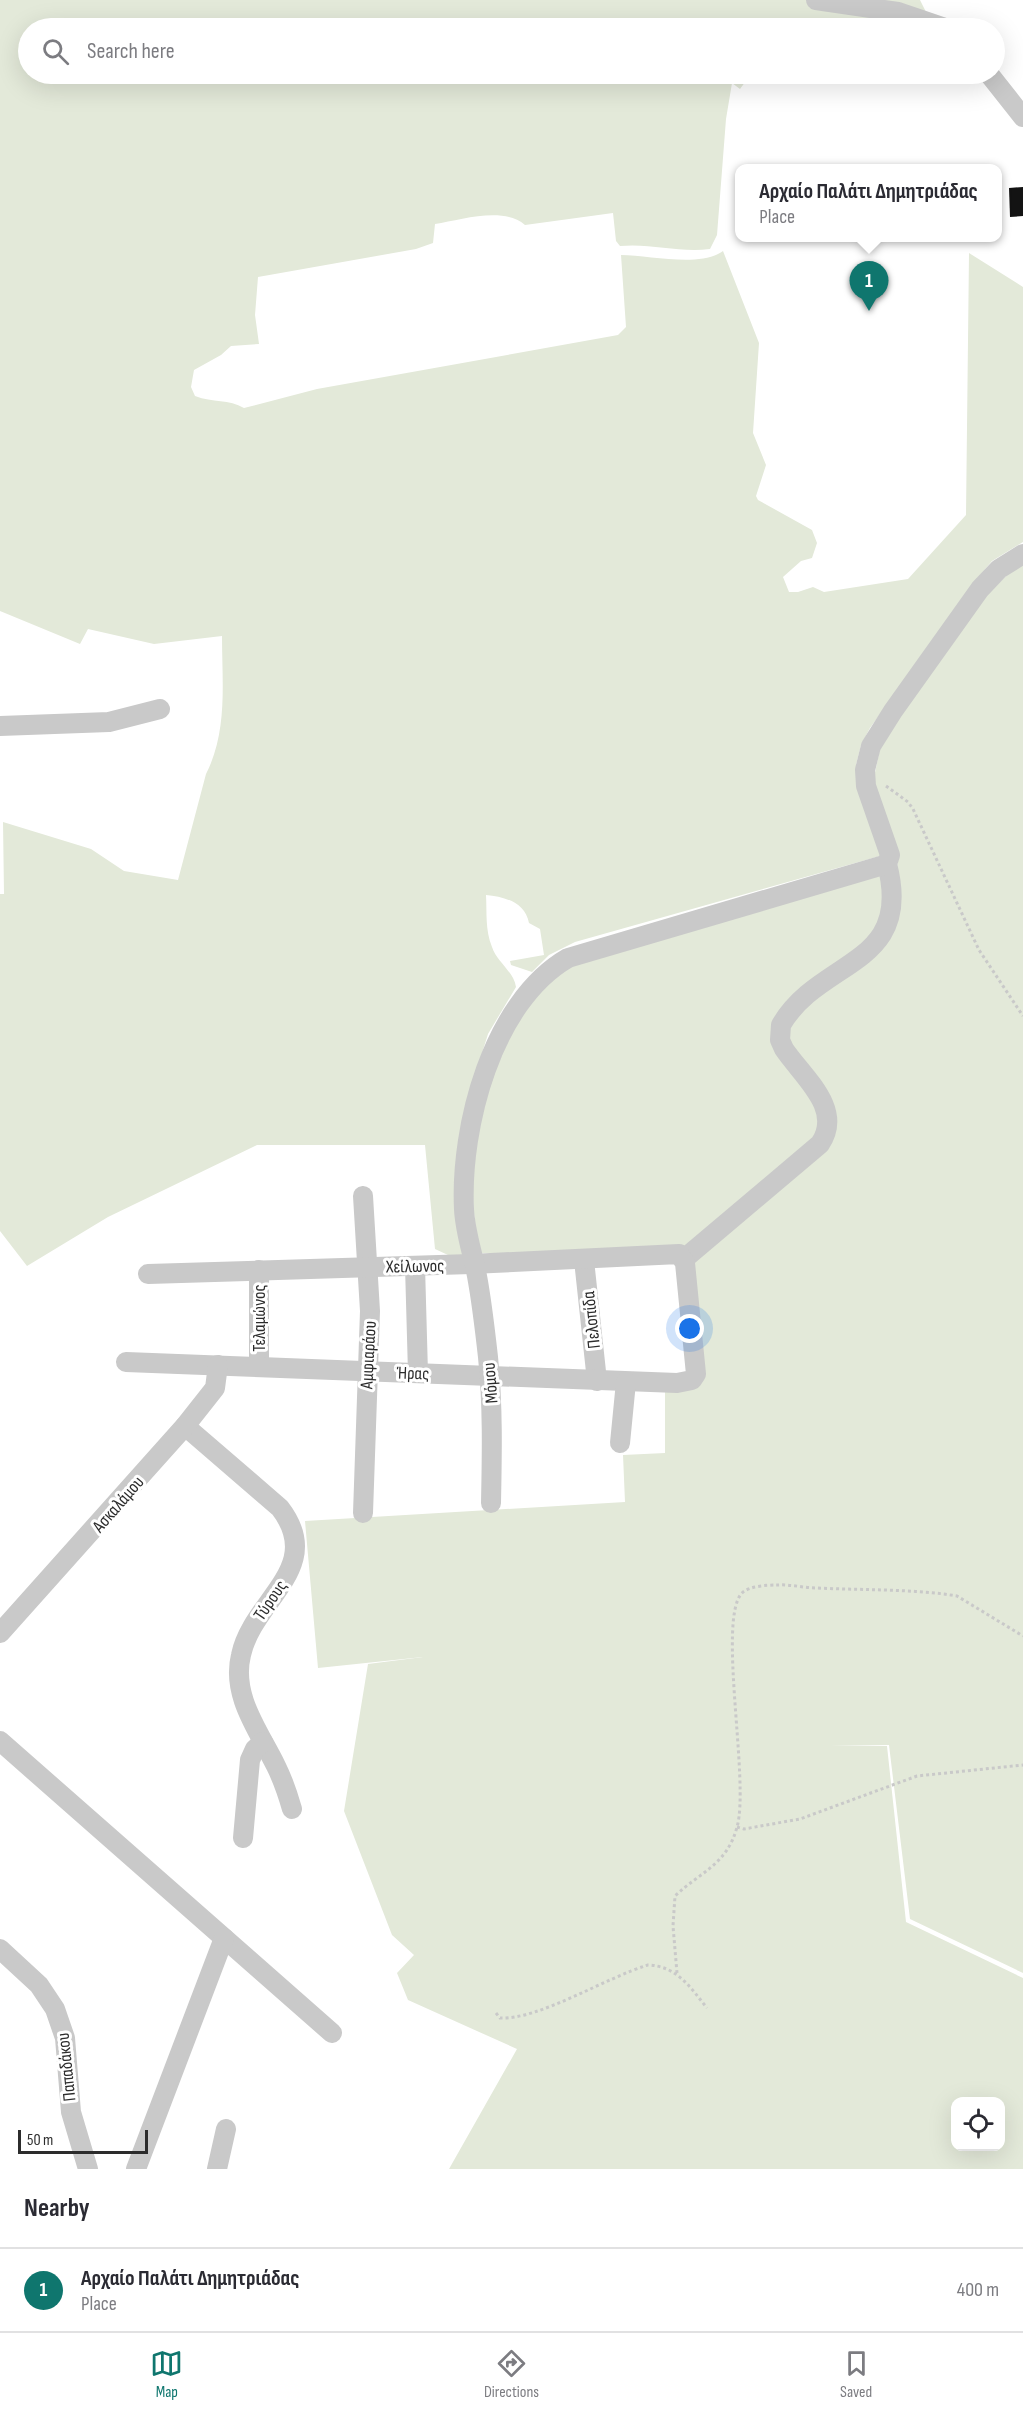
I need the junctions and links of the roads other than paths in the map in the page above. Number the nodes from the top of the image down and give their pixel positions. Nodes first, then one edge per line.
1 (816, 0) edge
2 (916, 18) edge
3 (997, 84) edge
4 (1023, 117) edge
5 (1023, 554) edge
6 (160, 709) dead end
7 (0, 726) edge
8 (888, 864) junction
9 (363, 1196) dead end
10 (683, 1257) junction
11 (584, 1260) junction
12 (474, 1264) junction
13 (415, 1266) junction
14 (367, 1267) junction
15 (259, 1270) junction
16 (148, 1274) dead end
17 (126, 1362) dead end
18 (218, 1365) junction
19 (259, 1367) junction
20 (368, 1371) junction
21 (418, 1373) junction
22 (490, 1376) junction
23 (597, 1381) junction
24 (626, 1382) junction
25 (185, 1426) junction
26 (620, 1443) dead end
27 (491, 1503) dead end
28 (363, 1513) dead end
29 (0, 1633) edge
30 (0, 1741) edge
31 (263, 1742) junction
32 (292, 1809) dead end
33 (243, 1838) dead end
34 (224, 1938) junction
35 (0, 1949) edge
36 (332, 2033) dead end
37 (226, 2129) dead end
38 (88, 2169) edge
39 (136, 2169) edge
40 (217, 2169) edge

1 - 2 street
3 - 4 street
5 - 8 street
6 - 7 street
8 - 10 street
8 - 12 street, Μόμου
9 - 14 street, Αμφιαράου
10 - 11 street, Χείλωνος
10 - 24 street, Ήρας
11 - 12 street, Χείλωνος
11 - 23 street, Πελοπίδα
12 - 13 street, Χείλωνος
12 - 22 street, Μόμου
13 - 14 street, Χείλωνος
13 - 21 street
14 - 15 street, Χείλωνος
14 - 20 street, Αμφιαράου
15 - 16 street, Χείλωνος
15 - 19 street, Τελαμώνος
17 - 18 street, Ήρας
18 - 19 street, Ήρας
18 - 25 street, Ασκαλάμου
19 - 20 street, Ήρας
20 - 21 street, Ήρας
20 - 28 street, Αμφιαράου
21 - 22 street, Ήρας
22 - 23 street, Ήρας
22 - 27 street, Μόμου
23 - 24 street, Ήρας
24 - 26 street
25 - 29 street, Ασκαλάμου
25 - 31 street, Τύρους
30 - 34 street
31 - 32 street, Τύρους
31 - 33 street
34 - 36 street
34 - 39 street
35 - 38 street, Παπαδάκου
37 - 40 street

